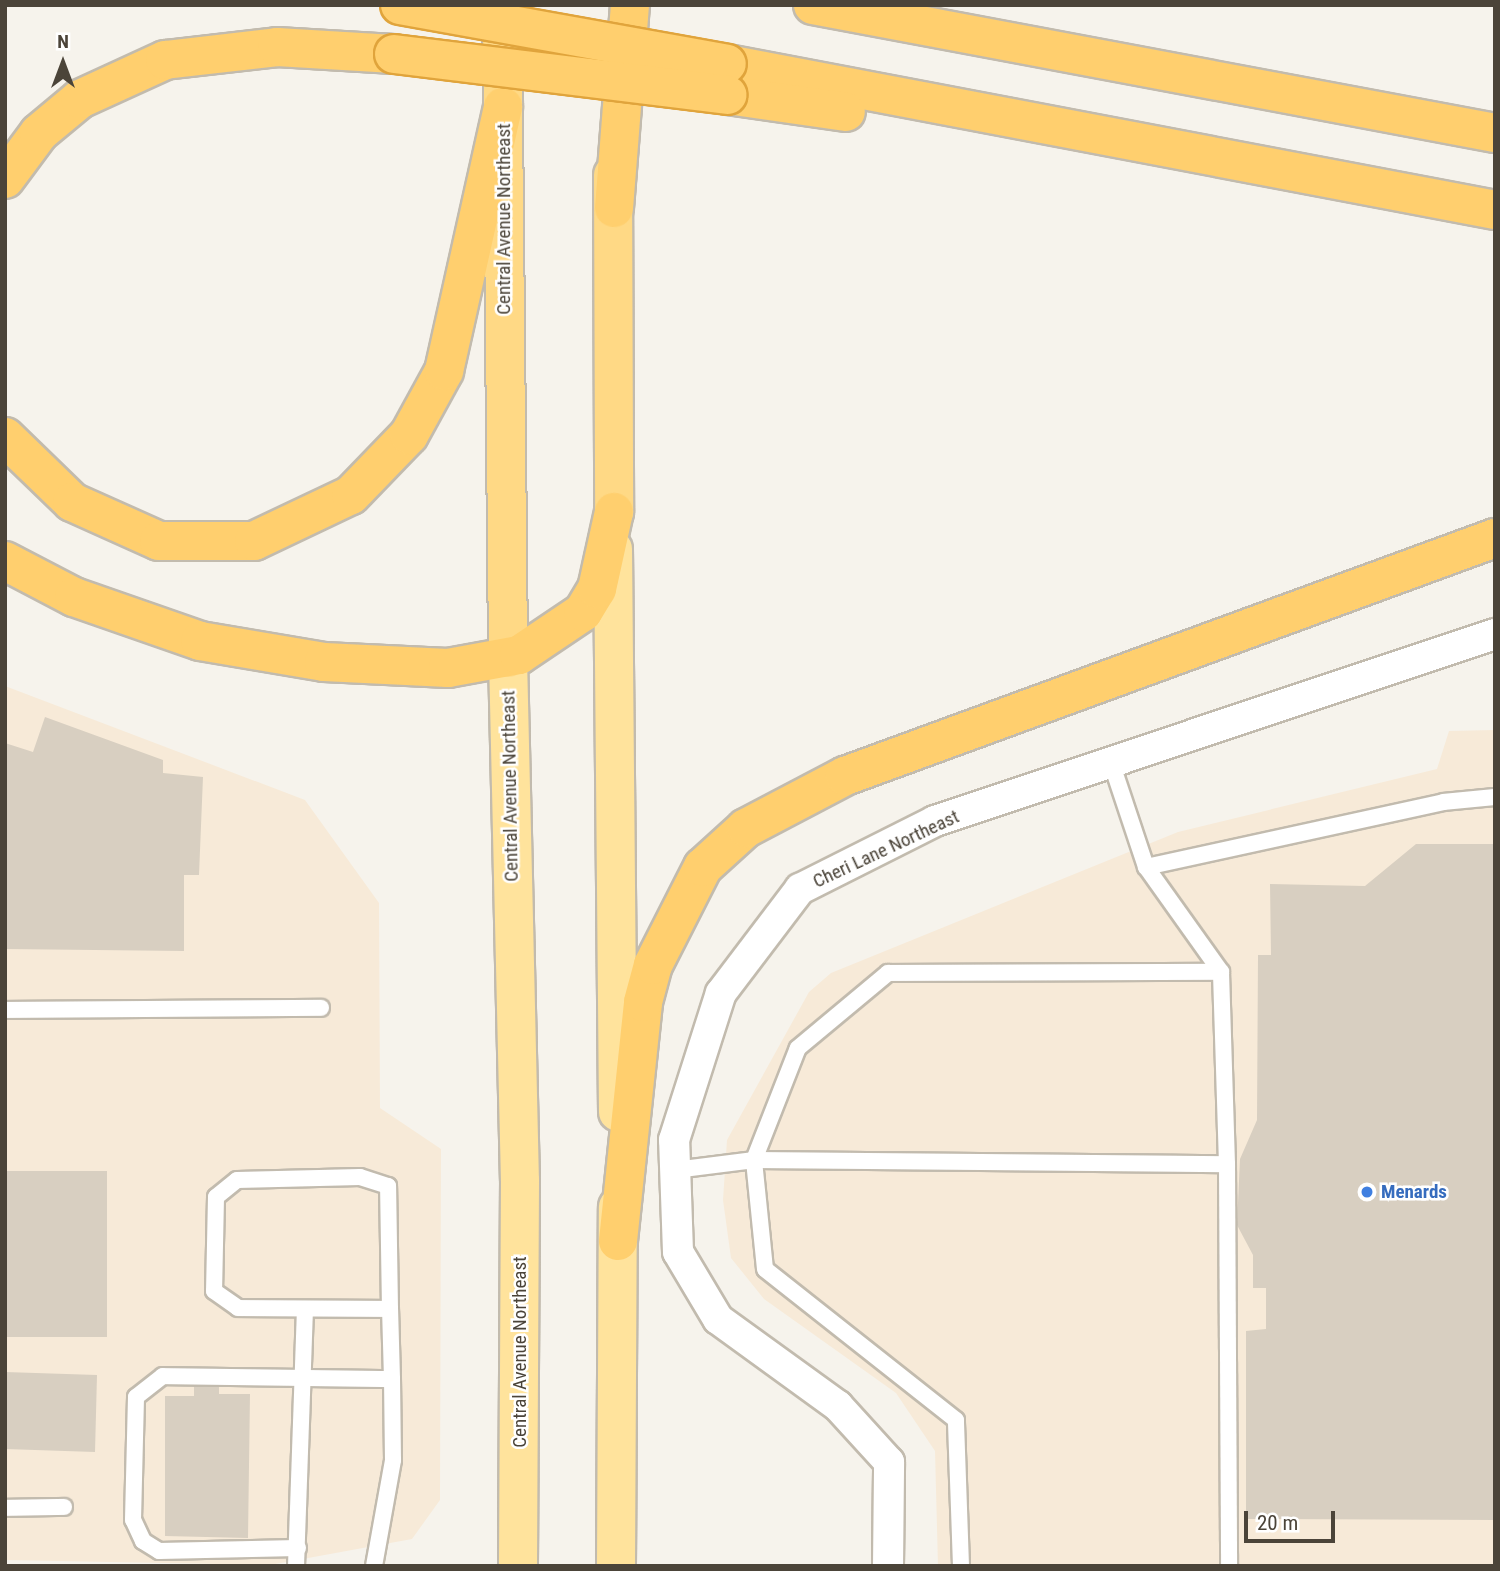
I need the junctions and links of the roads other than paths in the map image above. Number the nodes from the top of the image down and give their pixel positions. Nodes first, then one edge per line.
1 (400, 5) edge
2 (502, 5) edge
3 (612, 5) edge
4 (629, 5) edge
5 (813, 5) edge
6 (727, 80) junction
7 (503, 106) junction
8 (1495, 133) edge
9 (5, 180) edge
10 (614, 208) junction
11 (1495, 211) edge
12 (5, 437) edge
13 (614, 512) junction
14 (1495, 538) edge
15 (5, 561) edge
16 (1495, 634) edge
17 (508, 658) junction
18 (1111, 762) junction
19 (1495, 797) edge
20 (1146, 867) junction
21 (1221, 972) junction
22 (321, 1008) dead end
23 (5, 1010) edge
24 (754, 1160) junction
25 (1227, 1164) junction
26 (675, 1170) junction
27 (618, 1241) junction
28 (305, 1309) junction
29 (390, 1309) junction
30 (303, 1379) junction
31 (391, 1379) junction
32 (64, 1507) dead end
33 (5, 1508) edge
34 (298, 1548) junction
35 (296, 1566) edge
36 (374, 1566) edge
37 (518, 1566) edge
38 (616, 1566) edge
39 (888, 1566) edge
40 (961, 1566) edge
41 (1229, 1566) edge

1 - 6 highway, bridge
2 - 7 highway, Central Avenue Northeast
3 - 10 highway
4 - 10 highway
5 - 8 highway
6 - 9 highway, bridge
6 - 11 highway
7 - 12 highway
7 - 17 highway, Central Avenue Northeast
10 - 13 highway
13 - 17 highway
13 - 27 main road
14 - 27 highway
15 - 17 highway
16 - 18 street, Cheri Lane Northeast
17 - 37 main road, Central Avenue Northeast
18 - 20 lane
18 - 26 street, Cheri Lane Northeast
19 - 20 lane
20 - 21 lane
21 - 24 lane
21 - 25 lane
22 - 23 lane
24 - 25 lane
24 - 26 lane
24 - 40 lane
25 - 41 lane
26 - 39 street, Cheri Lane Northeast
27 - 38 main road
28 - 29 lane
28 - 29 lane
28 - 30 lane
29 - 31 lane
30 - 31 lane
30 - 34 lane
30 - 34 lane
31 - 36 lane
32 - 33 lane
34 - 35 lane

